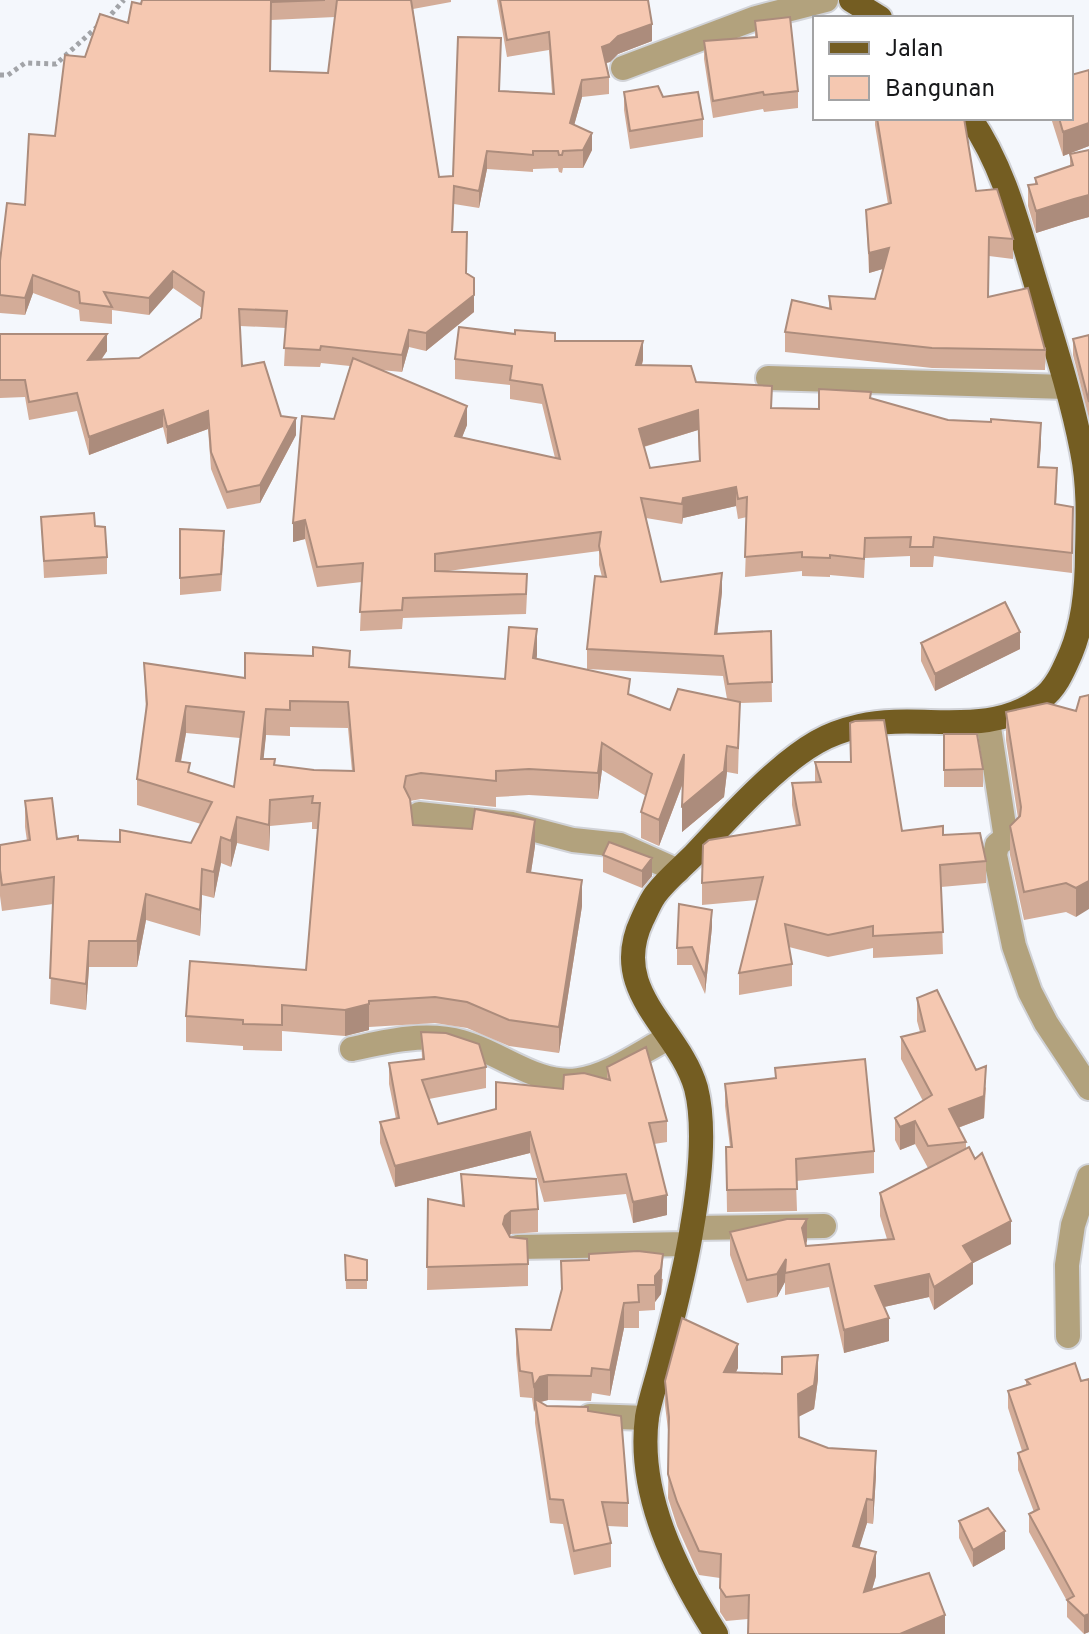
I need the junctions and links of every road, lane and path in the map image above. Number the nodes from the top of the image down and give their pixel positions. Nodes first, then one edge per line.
1 (124, 0) edge
2 (826, 0) edge
3 (851, 0) edge
4 (877, 16) edge
5 (623, 68) dead end
6 (0, 75) edge
7 (971, 120) edge
8 (768, 378) dead end
9 (1066, 387) junction
10 (988, 721) junction
11 (419, 814) dead end
12 (678, 871) junction
13 (668, 1038) junction
14 (352, 1049) dead end
15 (1089, 1088) edge
16 (1089, 1177) edge
17 (824, 1226) dead end
18 (690, 1236) junction
19 (518, 1247) edge
20 (1068, 1336) dead end
21 (562, 1415) edge
22 (647, 1418) junction
23 (716, 1634) edge

1 - 6 path
2 - 5 street
3 - 4 main road
7 - 9 main road
8 - 9 street
9 - 10 main road
10 - 12 main road
10 - 15 street
11 - 12 street
12 - 13 main road
13 - 14 street
13 - 18 main road
16 - 20 street
17 - 18 street
18 - 19 street
18 - 22 main road
21 - 22 street
22 - 23 main road

